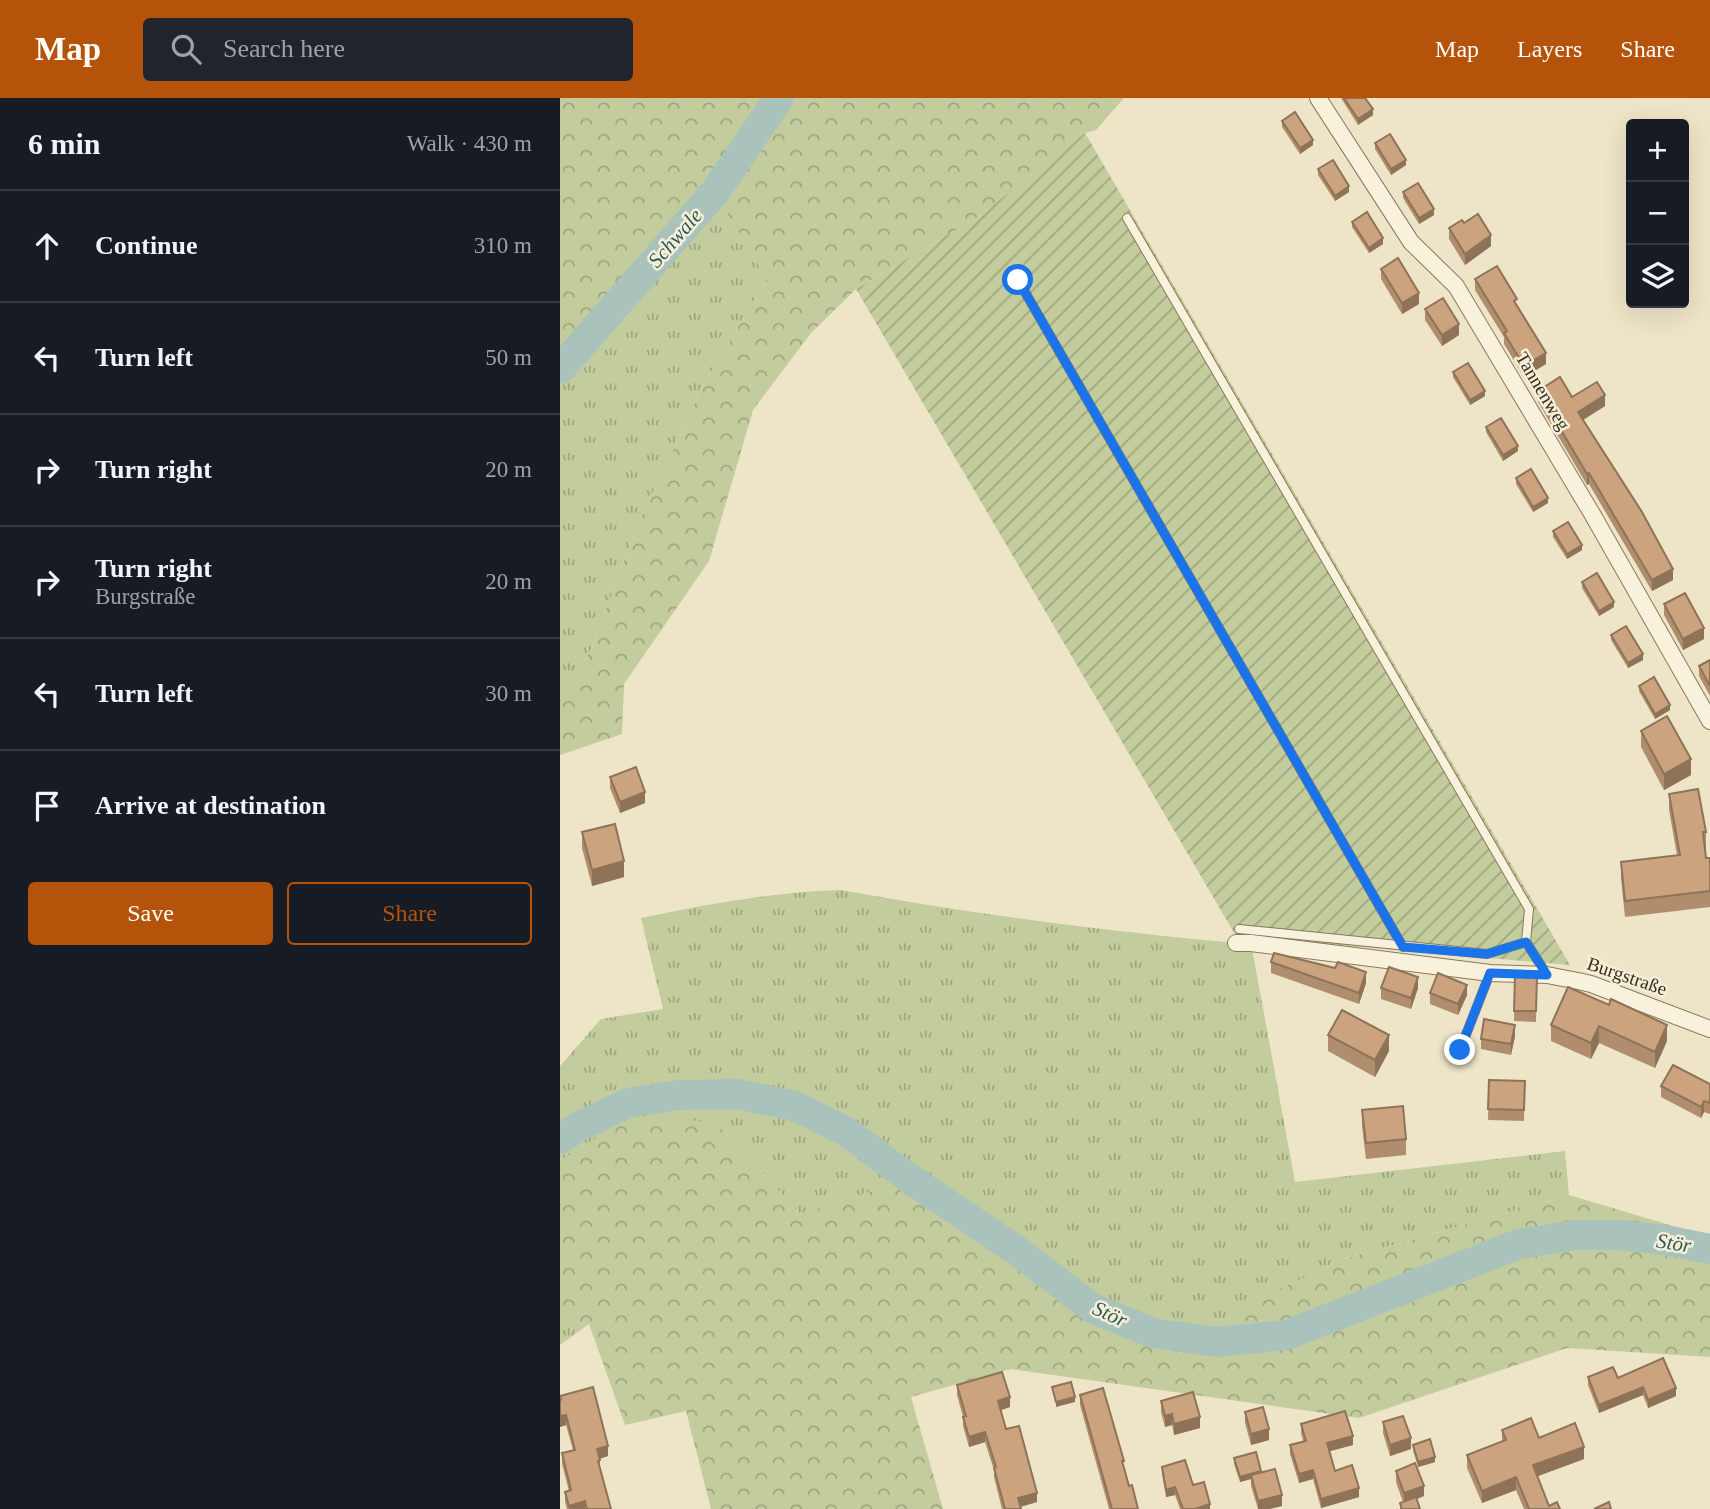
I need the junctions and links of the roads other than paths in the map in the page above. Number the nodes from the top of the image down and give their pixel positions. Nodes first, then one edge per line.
1 (1318, 98) edge
2 (1127, 218) dead end
3 (1018, 280) dead end
4 (1710, 722) edge
5 (1237, 936) joint
6 (1526, 942) junction
7 (1403, 947) junction
8 (1490, 973) junction
9 (1547, 975) junction
10 (1710, 1029) edge
11 (1460, 1050) dead end

1 - 4 street, Tannenweg
2 - 6 lane
3 - 7 lane
5 - 7 lane
5 - 8 street, Burgstraße
6 - 7 lane
6 - 9 lane
8 - 9 street, Burgstraße
8 - 11 lane
9 - 10 street, Burgstraße

